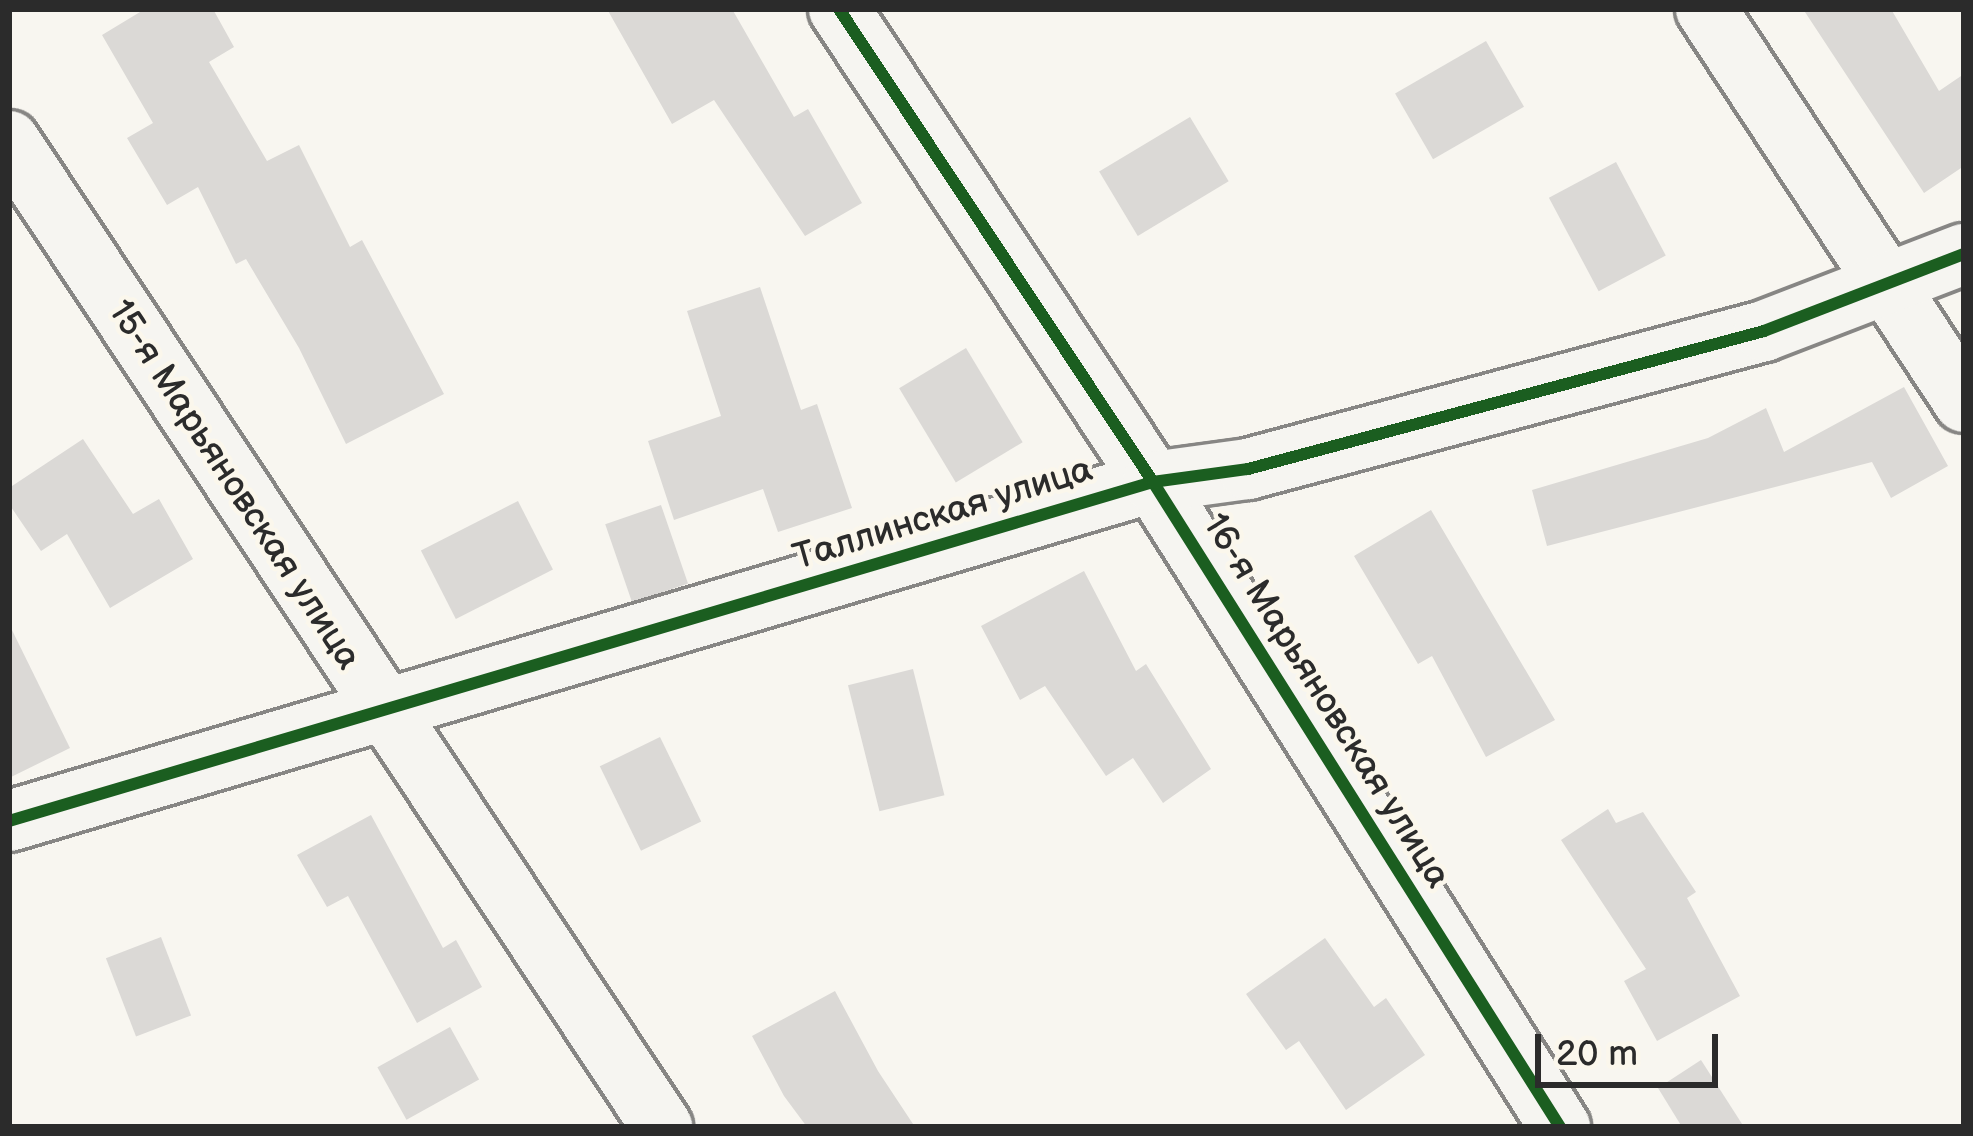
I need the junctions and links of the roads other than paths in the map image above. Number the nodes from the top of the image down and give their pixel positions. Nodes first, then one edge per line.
1 (839, 9) edge
2 (1706, 9) edge
3 (9, 141) edge
4 (1964, 254) edge
5 (1891, 289) junction
6 (1964, 402) edge
7 (1153, 482) junction
8 (382, 712) junction
9 (9, 821) edge
10 (662, 1127) edge
11 (1560, 1127) edge

1 - 7 street, 16-я Марьяновская улица
2 - 5 street
3 - 8 street, 15-я Марьяновская улица
4 - 5 street, Таллинская улица
5 - 6 street
5 - 7 street, Таллинская улица
7 - 8 street, Таллинская улица
7 - 11 street, 16-я Марьяновская улица
8 - 9 street, Таллинская улица
8 - 10 street, 15-я Марьяновская улица

